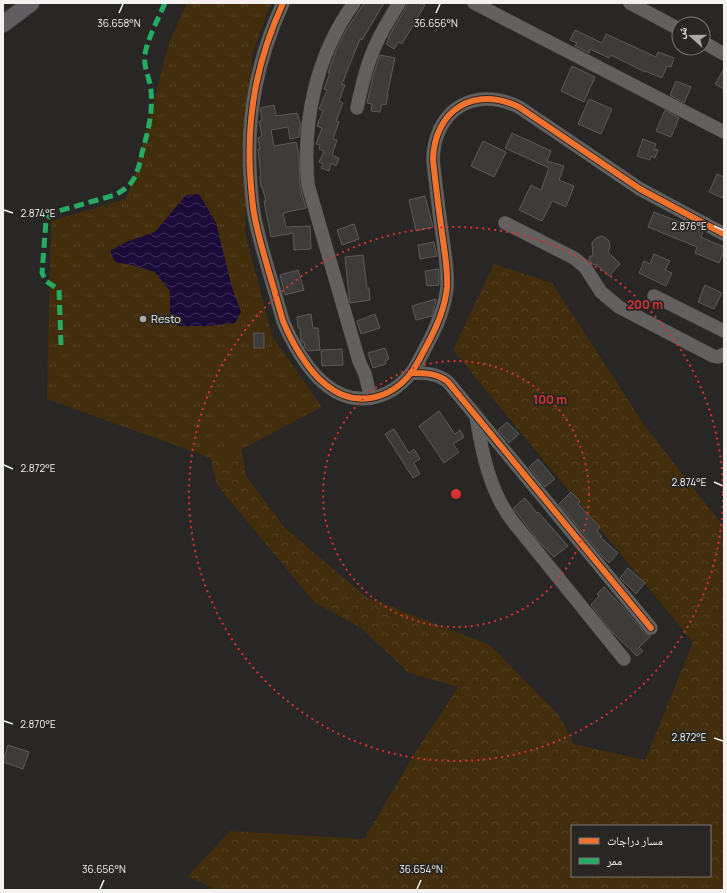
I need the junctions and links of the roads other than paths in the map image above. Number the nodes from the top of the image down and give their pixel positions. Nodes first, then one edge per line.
1 (31, 3) edge
2 (283, 3) edge
3 (354, 3) edge
4 (400, 3) edge
5 (474, 3) edge
6 (630, 3) edge
7 (3, 24) edge
8 (671, 25) edge
9 (711, 47) edge
10 (724, 54) edge
11 (357, 108) dead end
12 (724, 132) edge
13 (505, 223) dead end
14 (724, 234) edge
15 (654, 296) dead end
16 (724, 331) edge
17 (724, 354) edge
18 (411, 373) junction
19 (365, 374) junction
20 (389, 393) junction
21 (371, 398) junction
22 (475, 414) junction
23 (652, 628) dead end
24 (624, 659) dead end

1 - 7 main road
2 - 21 street
3 - 19 street
4 - 11 street
5 - 12 street
6 - 8 street
9 - 10 street
13 - 17 street
14 - 18 street
15 - 16 street
18 - 20 street
18 - 22 street
19 - 20 street
19 - 21 street
20 - 21 street
22 - 23 street
22 - 24 street

